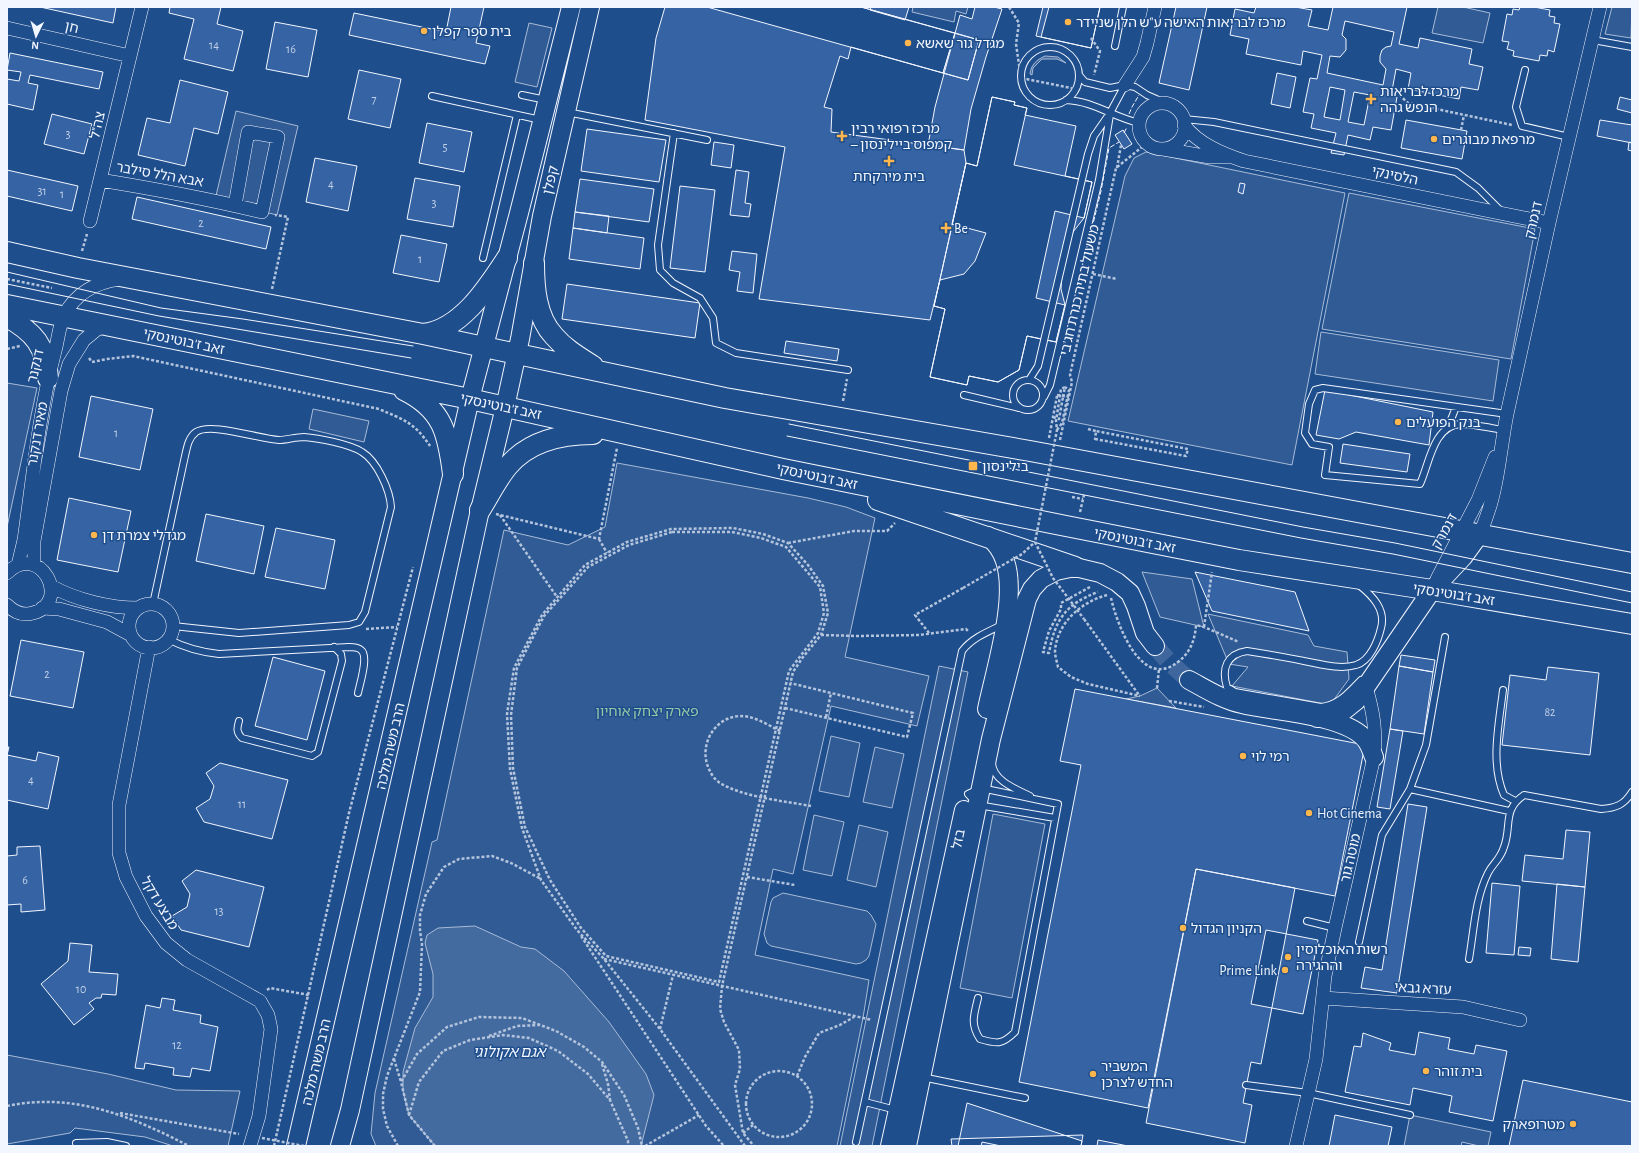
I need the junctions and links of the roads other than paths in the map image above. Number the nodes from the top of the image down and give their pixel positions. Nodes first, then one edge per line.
1 (142, 7) edge
2 (571, 7) edge
3 (590, 7) edge
4 (1123, 7) edge
5 (1154, 7) edge
6 (1600, 7) edge
7 (7, 28) edge
8 (1593, 40) junction
9 (1115, 46) dead end
10 (1632, 47) edge
11 (130, 56) junction
12 (1525, 70) dead end
13 (1079, 74) junction
14 (1125, 85) junction
15 (522, 95) dead end
16 (432, 96) dead end
17 (1066, 100) junction
18 (548, 101) junction
19 (1165, 103) junction
20 (566, 111) junction
21 (1110, 113) junction
22 (517, 115) junction
23 (542, 120) junction
24 (1184, 122) junction
25 (1139, 123) junction
26 (674, 133) junction
27 (1569, 137) junction
28 (707, 140) dead end
29 (1161, 148) junction
30 (1234, 158) junction
31 (100, 180) junction
32 (235, 205) junction
33 (1504, 214) junction
34 (90, 221) road end
35 (1549, 223) junction
36 (7, 252) edge
37 (483, 258) dead end
38 (507, 258) junction
39 (534, 263) junction
40 (136, 278) junction
41 (7, 305) edge
42 (7, 316) edge
43 (64, 316) junction
44 (106, 325) junction
45 (423, 334) junction
46 (484, 347) junction
47 (516, 354) junction
48 (848, 370) road end
49 (605, 374) junction
50 (48, 378) junction
51 (1029, 380) junction
52 (392, 384) junction
53 (964, 395) dead end
54 (1044, 397) junction
55 (470, 399) junction
56 (505, 407) junction
57 (1456, 407) junction
58 (1021, 408) junction
59 (1507, 414) junction
60 (1448, 427) junction
61 (620, 433) junction
62 (1502, 436) junction
63 (783, 469) junction
64 (453, 474) junction
65 (480, 510) junction
66 (1470, 533) junction
67 (988, 536) junction
68 (1632, 563) edge
69 (18, 565) junction
70 (34, 565) junction
71 (1075, 566) junction
72 (7, 573) edge
73 (1346, 577) junction
74 (52, 586) junction
75 (1432, 590) junction
76 (153, 604) junction
77 (7, 605) edge
78 (42, 608) junction
79 (138, 608) junction
80 (1006, 624) junction
81 (1632, 624) edge
82 (173, 626) junction
83 (131, 635) junction
84 (1445, 637) dead end
85 (168, 639) junction
86 (1155, 646) tunnel mouth
87 (149, 648) junction
88 (334, 648) junction
89 (1391, 650) junction
90 (1189, 680) tunnel mouth
91 (1366, 687) junction
92 (1503, 690) dead end
93 (358, 693) dead end
94 (1317, 718) junction
95 (239, 721) dead end
96 (991, 739) junction
97 (1374, 757) junction
98 (1410, 789) junction
99 (1632, 792) edge
100 (976, 796) junction
101 (1038, 800) junction
102 (1515, 801) junction
103 (1509, 812) junction
104 (1055, 818) junction
105 (1307, 921) dead end
106 (1334, 928) junction
107 (1359, 942) dead end
108 (1469, 959) dead end
109 (978, 998) dead end
110 (1322, 998) junction
111 (1520, 1020) dead end
112 (914, 1075) junction
113 (1246, 1085) dead end
114 (1308, 1093) junction
115 (1024, 1098) dead end
116 (865, 1102) junction
117 (898, 1110) junction
118 (1410, 1115) dead end
119 (255, 1140) edge
120 (856, 1142) dead end
121 (77, 1146) edge
122 (126, 1146) edge
123 (296, 1146) edge
124 (340, 1146) edge
125 (890, 1146) edge
126 (907, 1146) edge
127 (1296, 1146) edge

1 - 11 street, צה"ל
2 - 18 street, קפלן
3 - 20 street, קפלן
4 - 9 lane
5 - 14 street
6 - 8 street, דנמרק
7 - 11 street, חן
8 - 10 lane
8 - 27 street, דנמרק
11 - 31 street, צה"ל
12 - 27 lane
13 - 14 lane
13 - 17 lane
13 - 17 lane
14 - 19 lane
14 - 21 lane
15 - 18 lane
16 - 22 lane
17 - 21 lane
18 - 23 street, קפלן
19 - 24 street
19 - 25 street
20 - 26 lane
20 - 39 street, קפלן
21 - 25 lane
21 - 51 lane
21 - 54 lane
22 - 23 lane
22 - 37 lane
23 - 38 street, קפלן
24 - 29 street
24 - 30 street, הלסינקי
24 - 33 lane
25 - 29 street
26 - 28 lane
26 - 48 lane
27 - 35 street, דנמרק
29 - 30 street, הלסינקי
30 - 33 street, הלסינקי
31 - 32 street, אבא הלל סילבר
31 - 34 street, צה"ל
32 - 32 street, אבא הלל סילבר
33 - 35 street, הלסינקי
35 - 59 street, דנמרק
36 - 40 main road
38 - 45 main road
38 - 46 street, קפלן
39 - 47 street, קפלן
39 - 49 main road
40 - 43 street
40 - 45 main road
41 - 43 main road, זאב ז'בוטינסקי
42 - 50 main road
43 - 44 main road, זאב ז'בוטינסקי
43 - 50 street, דנקנר
44 - 52 main road, זאב ז'בוטינסקי
44 - 70 street, מאיר דנקנר
45 - 46 main road
46 - 47 main road
46 - 55 street, הרב משה מלכה
47 - 49 main road
47 - 56 street
49 - 66 main road
50 - 69 street, דנקנר
51 - 54 lane
51 - 58 lane
52 - 55 main road, זאב ז'בוטינסקי
52 - 64 main road
53 - 58 lane
54 - 58 lane
55 - 56 main road, זאב ז'בוטינסקי
55 - 64 street, הרב משה מלכה
56 - 61 main road, זאב ז'בוטינסקי
56 - 65 street
57 - 59 lane
57 - 60 lane
57 - 60 lane
59 - 62 street, דנמרק
60 - 62 lane
61 - 63 main road, זאב ז'בוטינסקי
61 - 65 main road
62 - 66 street, דנמרק
62 - 66 street, דנמרק
63 - 67 main road
63 - 73 main road, זאב ז'בוטינסקי
64 - 123 street, הרב משה מלכה
65 - 124 street
66 - 68 main road
66 - 75 street
67 - 71 main road
67 - 80 street, בזל
69 - 70 street
69 - 72 street
70 - 74 street
71 - 86 street
71 - 96 street, בזל
73 - 75 main road, זאב ז'בוטינסקי
73 - 89 lane
74 - 78 street
74 - 79 street
75 - 81 main road, זאב ז'בוטינסקי
75 - 89 street
76 - 79 street
76 - 82 street
76 - 82 lane
77 - 78 street
78 - 83 street
79 - 83 street
80 - 100 street, בזל
80 - 116 lane
82 - 85 street
83 - 87 street
84 - 98 lane
85 - 87 street
85 - 88 lane
87 - 119 street, מבצע דקל
88 - 93 lane
88 - 95 lane
89 - 91 street
90 - 94 street
91 - 94 street
91 - 97 street, מוטה גור
92 - 102 lane
94 - 97 street
96 - 100 street, בזל
96 - 101 lane
97 - 106 street, מוטה גור
98 - 103 lane
98 - 107 lane
99 - 102 lane
100 - 101 lane
100 - 104 lane
100 - 112 street, בזל
101 - 104 lane
102 - 103 lane
103 - 108 lane
104 - 109 lane
105 - 106 lane
106 - 110 street, מוטה גור
110 - 111 street, עזרא גבאי
110 - 114 street, מוטה גור
112 - 115 lane
112 - 117 street, בזל
112 - 126 street, בזל
113 - 114 lane
114 - 118 lane
114 - 127 street, מוטה גור
116 - 117 lane
116 - 120 lane
117 - 125 street, בזל
121 - 122 lane

